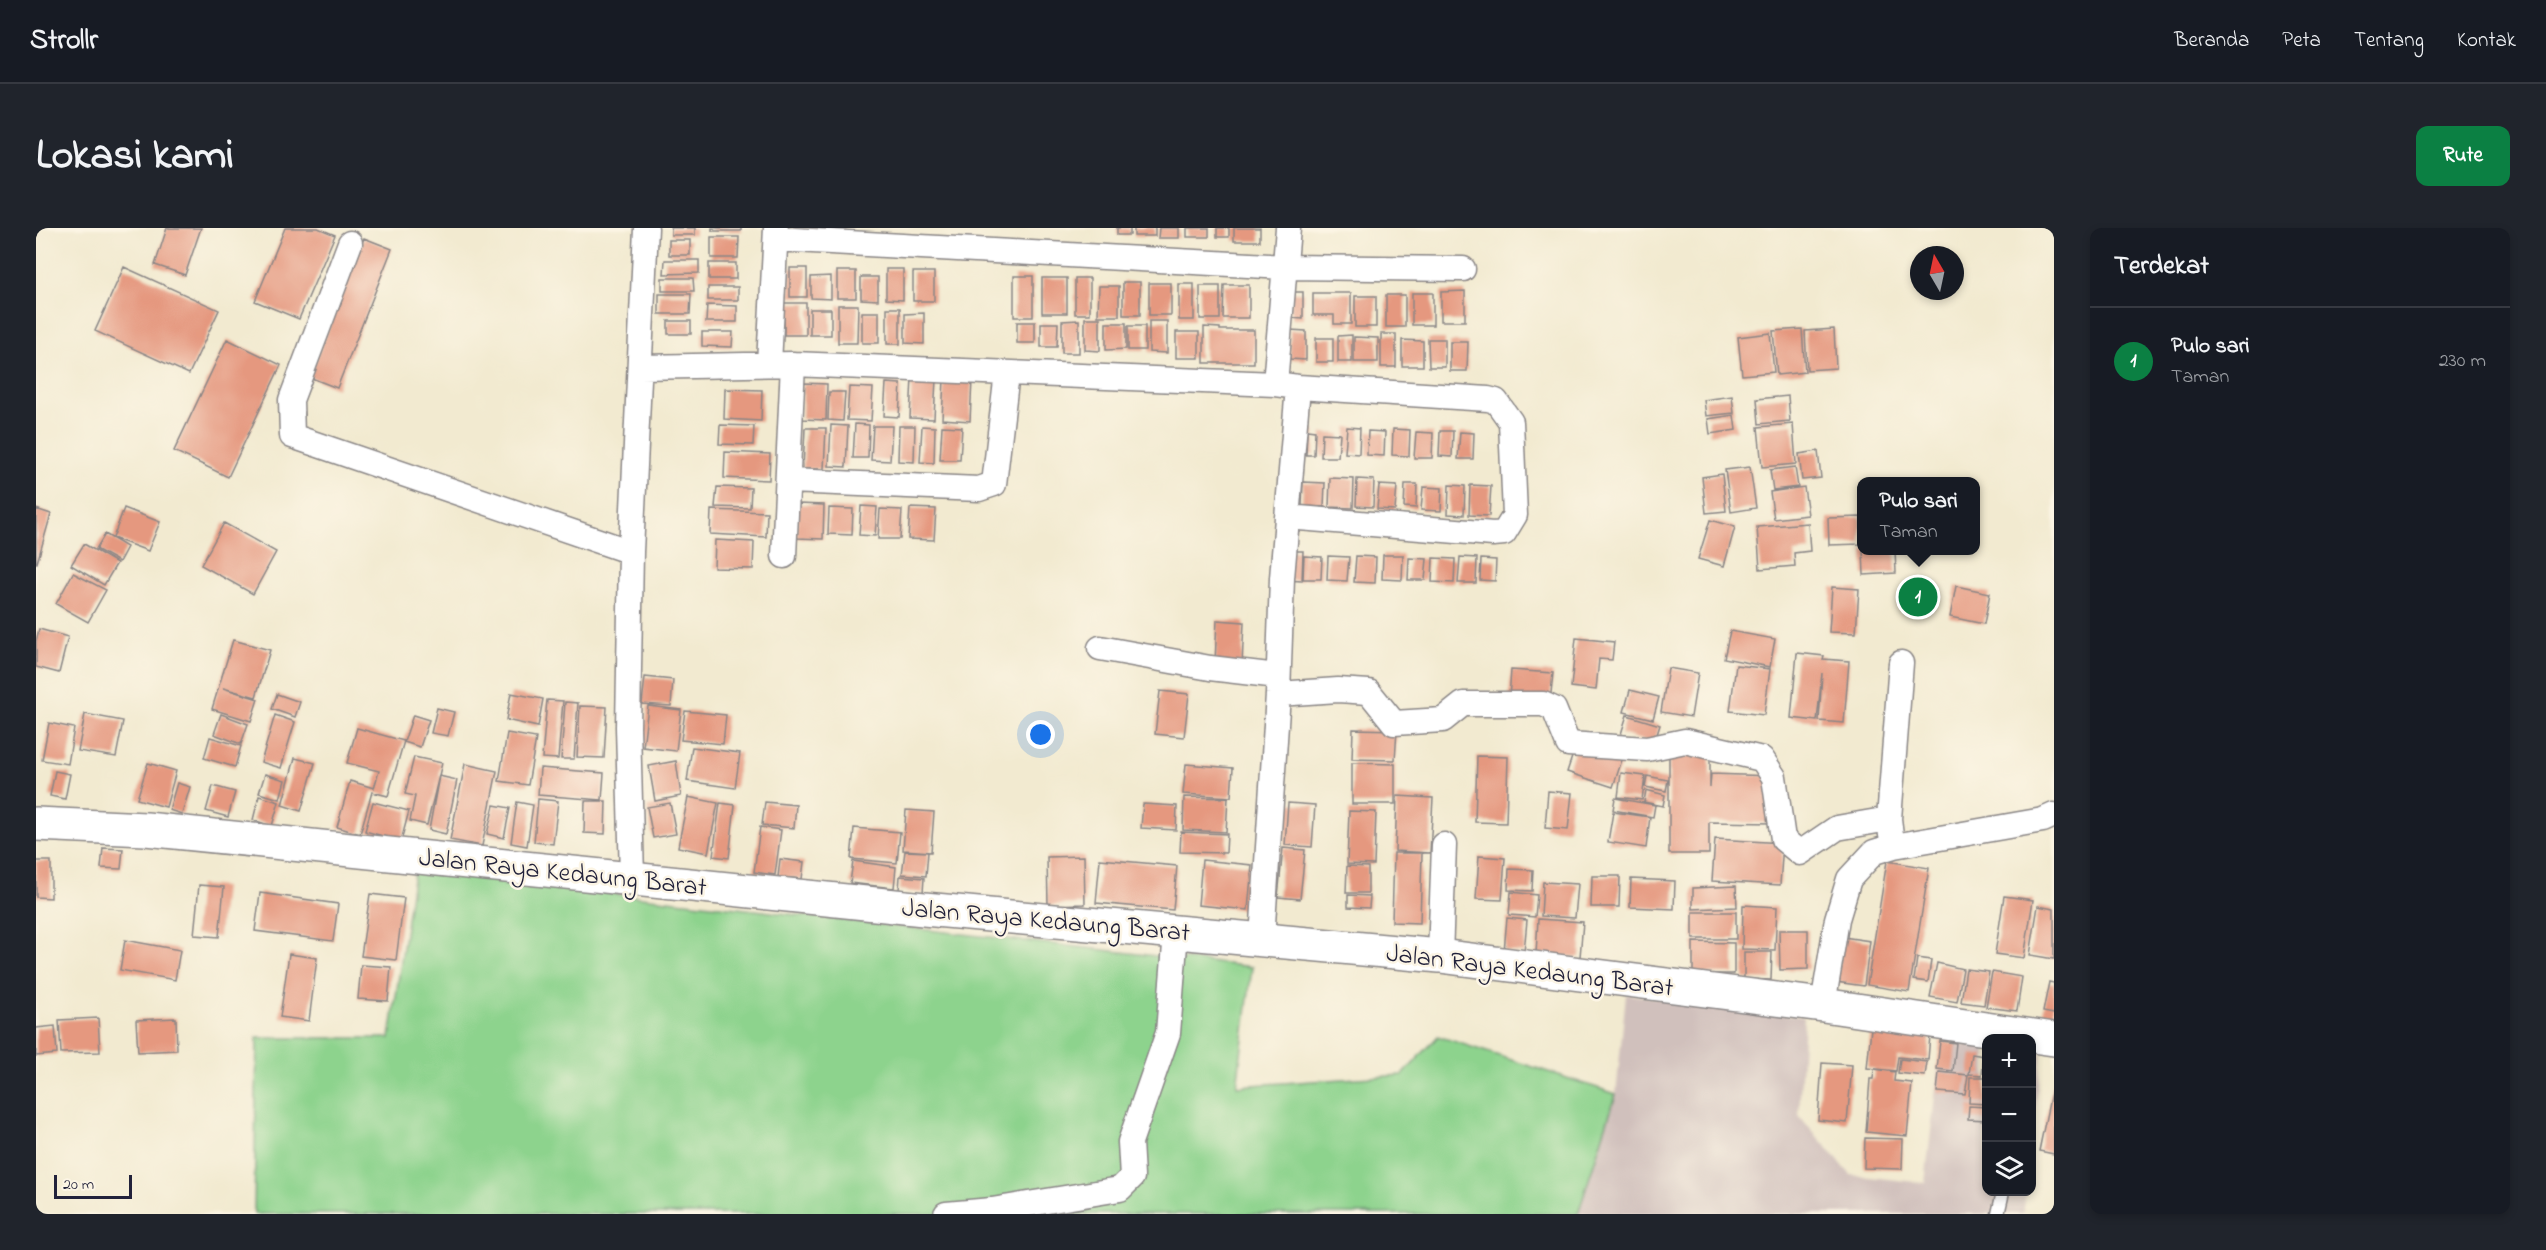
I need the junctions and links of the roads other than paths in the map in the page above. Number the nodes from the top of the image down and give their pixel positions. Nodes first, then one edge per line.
1 (646, 228) edge
2 (1288, 228) edge
3 (776, 234) edge
4 (350, 243) dead end
5 (1286, 267) junction
6 (1463, 269) dead end
7 (769, 364) junction
8 (793, 364) junction
9 (641, 367) junction
10 (1008, 373) junction
11 (1286, 385) junction
12 (789, 481) junction
13 (1287, 517) junction
14 (631, 552) junction
15 (784, 556) dead end
16 (1100, 648) dead end
17 (1901, 663) dead end
18 (1278, 685) junction
19 (2054, 815) edge
20 (1889, 819) junction
21 (36, 824) edge
22 (1444, 845) dead end
23 (1894, 846) junction
24 (632, 877) junction
25 (1176, 932) junction
26 (1262, 939) junction
27 (1440, 956) junction
28 (1823, 1005) junction
29 (2012, 1034) edge
30 (2036, 1037) edge
31 (2054, 1039) edge
32 (2001, 1196) edge
33 (946, 1214) edge
34 (1998, 1214) edge

1 - 9 street
2 - 5 street
3 - 5 street
3 - 7 street
4 - 14 street
5 - 6 street
5 - 11 street
7 - 8 street
7 - 9 street
8 - 10 street
8 - 12 street
9 - 14 street
10 - 11 street
10 - 12 street
11 - 13 street
11 - 13 street
12 - 15 street
13 - 18 street
14 - 24 street
16 - 18 street
17 - 20 street
18 - 20 street
18 - 26 street
19 - 23 street
20 - 23 street
21 - 24 street, Jalan Raya Kedaung Barat
22 - 27 street
23 - 28 street
24 - 25 street, Jalan Raya Kedaung Barat
25 - 26 street, Jalan Raya Kedaung Barat
25 - 33 street
26 - 27 street, Jalan Raya Kedaung Barat
27 - 28 street, Jalan Raya Kedaung Barat
28 - 29 street, Jalan Raya Kedaung Barat
30 - 31 street, Jalan Raya Kedaung Barat
32 - 34 lane

